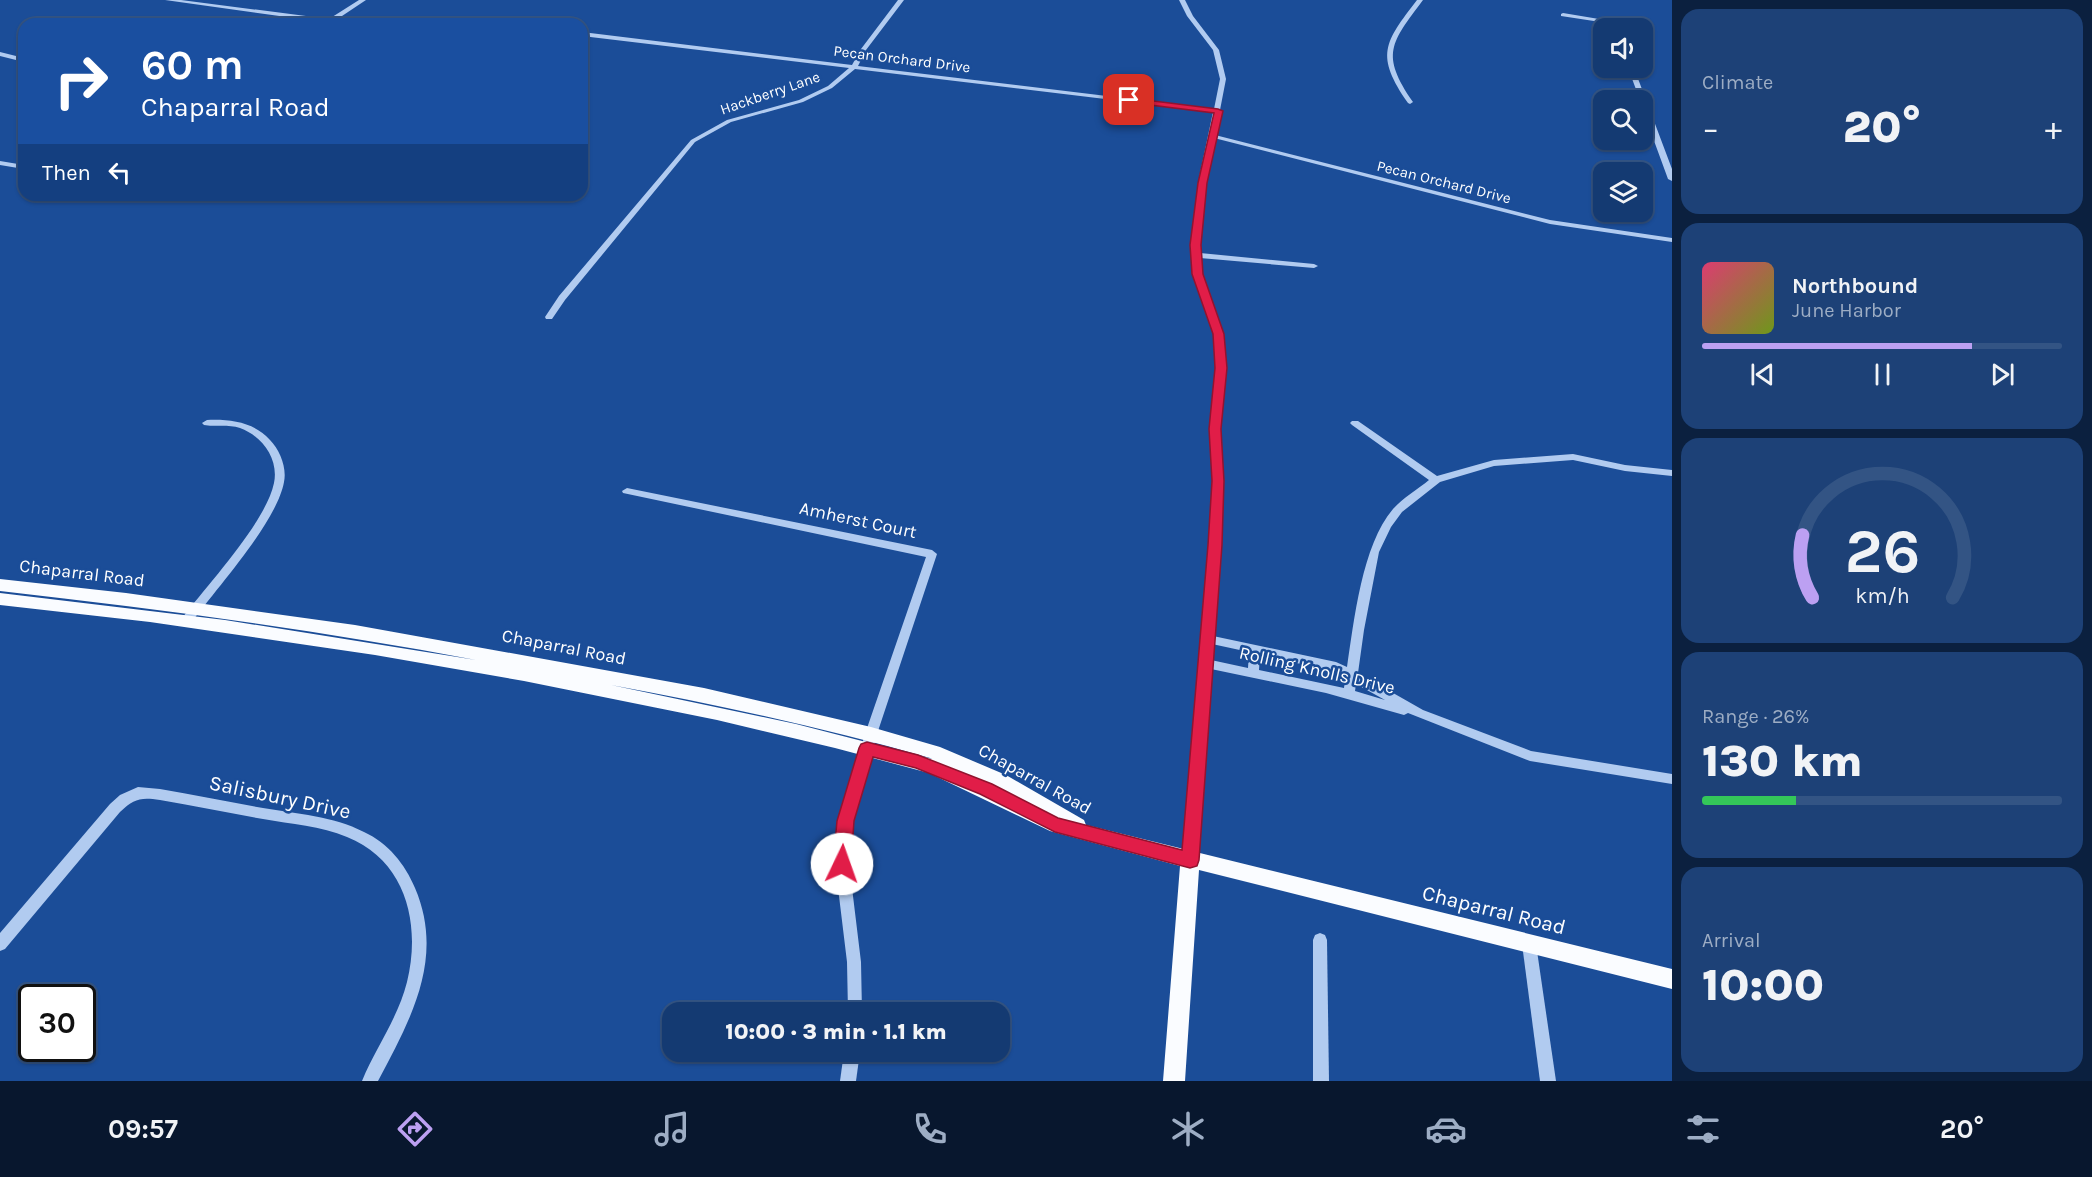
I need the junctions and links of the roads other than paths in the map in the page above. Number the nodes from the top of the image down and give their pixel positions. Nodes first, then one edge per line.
1 (168, 0) edge
2 (363, 0) edge
3 (901, 0) edge
4 (1182, 0) edge
5 (1420, 0) edge
6 (180, 1) edge
7 (1563, 15) dead end
8 (308, 18) edge
9 (335, 18) edge
10 (1593, 20) edge
11 (588, 35) edge
12 (0, 54) edge
13 (18, 58) edge
14 (854, 67) junction
15 (1635, 78) edge
16 (1410, 102) dead end
17 (1218, 111) junction
18 (1213, 136) junction
19 (0, 163) edge
20 (18, 166) edge
21 (1672, 179) edge
22 (1672, 240) edge
23 (1196, 255) junction
24 (1314, 266) dead end
25 (549, 317) dead end
26 (207, 423) dead end
27 (1355, 423) dead end
28 (1672, 473) edge
29 (1436, 480) junction
30 (627, 491) dead end
31 (0, 585) edge
32 (0, 599) edge
33 (191, 614) junction
34 (1209, 639) junction
35 (1255, 648) junction
36 (1207, 663) junction
37 (1253, 672) junction
38 (1351, 675) junction
39 (1349, 694) junction
40 (1419, 713) junction
41 (869, 741) junction
42 (1672, 779) edge
43 (1190, 860) junction
44 (1320, 940) dead end
45 (0, 944) edge
46 (1529, 944) junction
47 (1672, 979) edge
48 (855, 1002) edge
49 (851, 1062) edge
50 (370, 1081) edge
51 (848, 1081) edge
52 (1174, 1081) edge
53 (1321, 1081) edge
54 (1548, 1081) edge

1 - 6 street
2 - 9 street
3 - 14 street, Hackberry Lane
4 - 17 street
5 - 16 street
6 - 8 street
7 - 10 street
11 - 14 street, Pecan Orchard Drive
12 - 13 street
14 - 17 street, Pecan Orchard Drive
14 - 25 street, Hackberry Lane
15 - 21 street
17 - 18 street
18 - 22 street, Pecan Orchard Drive
18 - 23 street
19 - 20 street
23 - 24 street
23 - 34 street
26 - 33 street
27 - 29 street
28 - 29 street
29 - 38 street
30 - 41 street, Amherst Court
31 - 33 main road, Chaparral Road
32 - 33 main road, Chaparral Road
33 - 41 main road, Chaparral Road
34 - 35 street, Rolling Knolls Drive
34 - 36 street
35 - 37 street
35 - 38 street, Rolling Knolls Drive
36 - 37 street, Rolling Knolls Drive
36 - 43 street
37 - 39 street, Rolling Knolls Drive
38 - 39 street
38 - 40 street, Rolling Knolls Drive
39 - 40 street, Rolling Knolls Drive
40 - 42 street, Rolling Knolls Drive
41 - 43 main road, Chaparral Road
41 - 48 street
43 - 46 main road, Chaparral Road
43 - 52 main road
44 - 53 street
45 - 50 street, Salisbury Drive
46 - 47 main road, Chaparral Road
46 - 54 street
49 - 51 street

